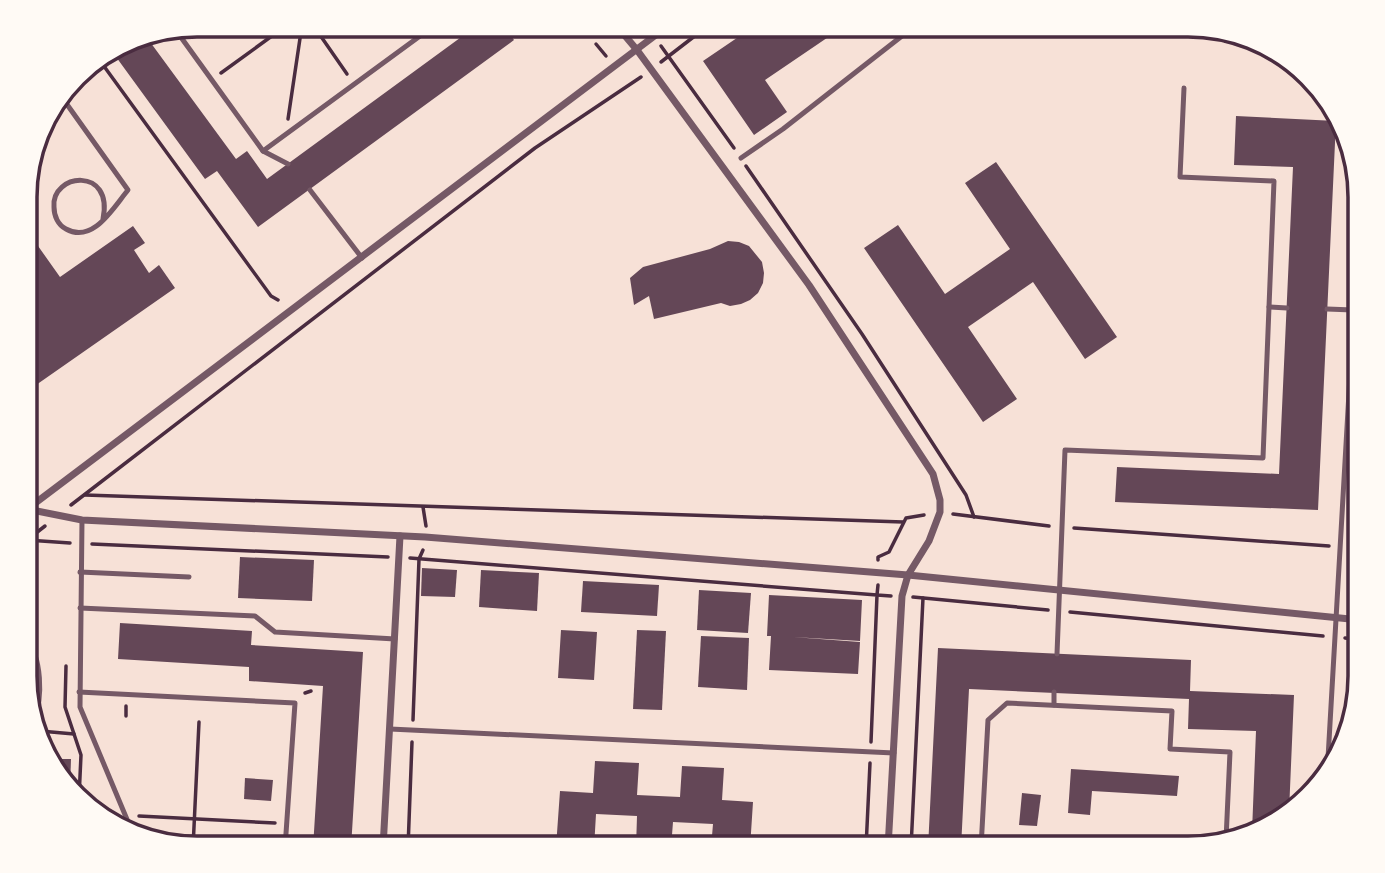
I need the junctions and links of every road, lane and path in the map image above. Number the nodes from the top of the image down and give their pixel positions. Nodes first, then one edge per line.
1 (270, 37) edge
2 (300, 37) edge
3 (322, 37) edge
4 (418, 37) edge
5 (626, 37) edge
6 (653, 37) edge
7 (693, 37) edge
8 (900, 37) edge
9 (181, 38) edge
10 (637, 50) junction
11 (104, 67) edge
12 (652, 69) junction
13 (212, 80) junction
14 (355, 84) junction
15 (1184, 88) dead end
16 (67, 104) edge
17 (285, 135) junction
18 (263, 151) junction
19 (741, 158) dead end
20 (288, 164) dead end
21 (310, 190) dead end
22 (103, 219) junction
23 (362, 258) junction
24 (278, 300) dead end
25 (1269, 307) junction
26 (1287, 308) dead end
27 (1327, 309) dead end
28 (1348, 310) edge
29 (295, 322) dead end
30 (298, 332) junction
31 (1348, 401) edge
32 (83, 495) junction
33 (37, 502) edge
34 (423, 507) junction
35 (37, 512) edge
36 (940, 512) junction
37 (57, 516) junction
38 (82, 520) junction
39 (1062, 528) junction
40 (37, 532) edge
41 (400, 536) junction
42 (425, 537) junction
43 (37, 542) edge
44 (80, 544) junction
45 (1340, 546) junction
46 (1348, 546) edge
47 (399, 558) junction
48 (419, 559) junction
49 (80, 572) junction
50 (908, 575) junction
51 (189, 577) dead end
52 (1060, 589) junction
53 (923, 598) dead end
54 (80, 608) junction
55 (1336, 617) junction
56 (1348, 618) edge
57 (395, 639) junction
58 (1057, 654) dead end
59 (37, 668) edge
60 (80, 679) junction
61 (311, 691) dead end
62 (79, 692) junction
63 (1054, 692) dead end
64 (38, 699) edge
65 (305, 703) dead end
66 (1054, 705) junction
67 (199, 722) dead end
68 (390, 729) junction
69 (412, 730) junction
70 (47, 731) edge
71 (74, 733) junction
72 (871, 752) junction
73 (894, 753) junction
74 (1328, 753) edge
75 (80, 784) edge
76 (119, 816) edge
77 (125, 816) junction
78 (195, 819) junction
79 (127, 820) edge
80 (286, 824) junction
81 (1226, 831) edge
82 (194, 836) edge
83 (285, 836) edge
84 (384, 836) edge
85 (408, 836) edge
86 (867, 836) edge
87 (889, 836) edge
88 (912, 836) edge
89 (982, 836) edge

1 - 13 path
2 - 17 path
3 - 14 path
4 - 14 lane
5 - 10 street
6 - 10 street
7 - 12 path
8 - 19 lane
9 - 13 lane
10 - 12 street
10 - 23 street
11 - 24 path
12 - 30 path
12 - 36 street
13 - 18 lane
14 - 17 lane
15 - 25 lane
16 - 22 lane
17 - 18 lane
18 - 20 lane
21 - 23 lane
22 - 22 lane
23 - 33 street
25 - 26 lane
25 - 39 lane
27 - 28 lane
29 - 30 path
30 - 32 path
31 - 45 lane
32 - 34 path
32 - 37 path
34 - 36 path
34 - 42 path
35 - 37 street
36 - 39 path
36 - 50 street
37 - 38 street
37 - 40 path
38 - 41 street
38 - 44 lane
39 - 45 path
39 - 52 lane
41 - 42 street
41 - 47 street
42 - 48 path
42 - 50 street
43 - 44 path
44 - 47 path
44 - 49 lane
45 - 46 path
45 - 55 lane
47 - 48 path
47 - 57 street
48 - 69 path
48 - 72 path
49 - 51 lane
49 - 54 lane
50 - 52 street
50 - 73 street
52 - 55 street
52 - 58 lane
53 - 88 path
54 - 57 lane
54 - 60 lane
55 - 56 street
55 - 74 lane
57 - 68 street
59 - 64 lane
60 - 62 lane
60 - 71 path
61 - 65 path
62 - 77 lane
62 - 80 lane
63 - 66 lane
66 - 81 lane
66 - 89 lane
67 - 78 path
68 - 69 lane
68 - 84 street
69 - 72 lane
69 - 85 path
70 - 71 path
71 - 75 path
72 - 73 lane
72 - 86 path
73 - 87 street
76 - 77 path
77 - 78 path
77 - 79 lane
78 - 80 path
78 - 82 path
80 - 83 lane

